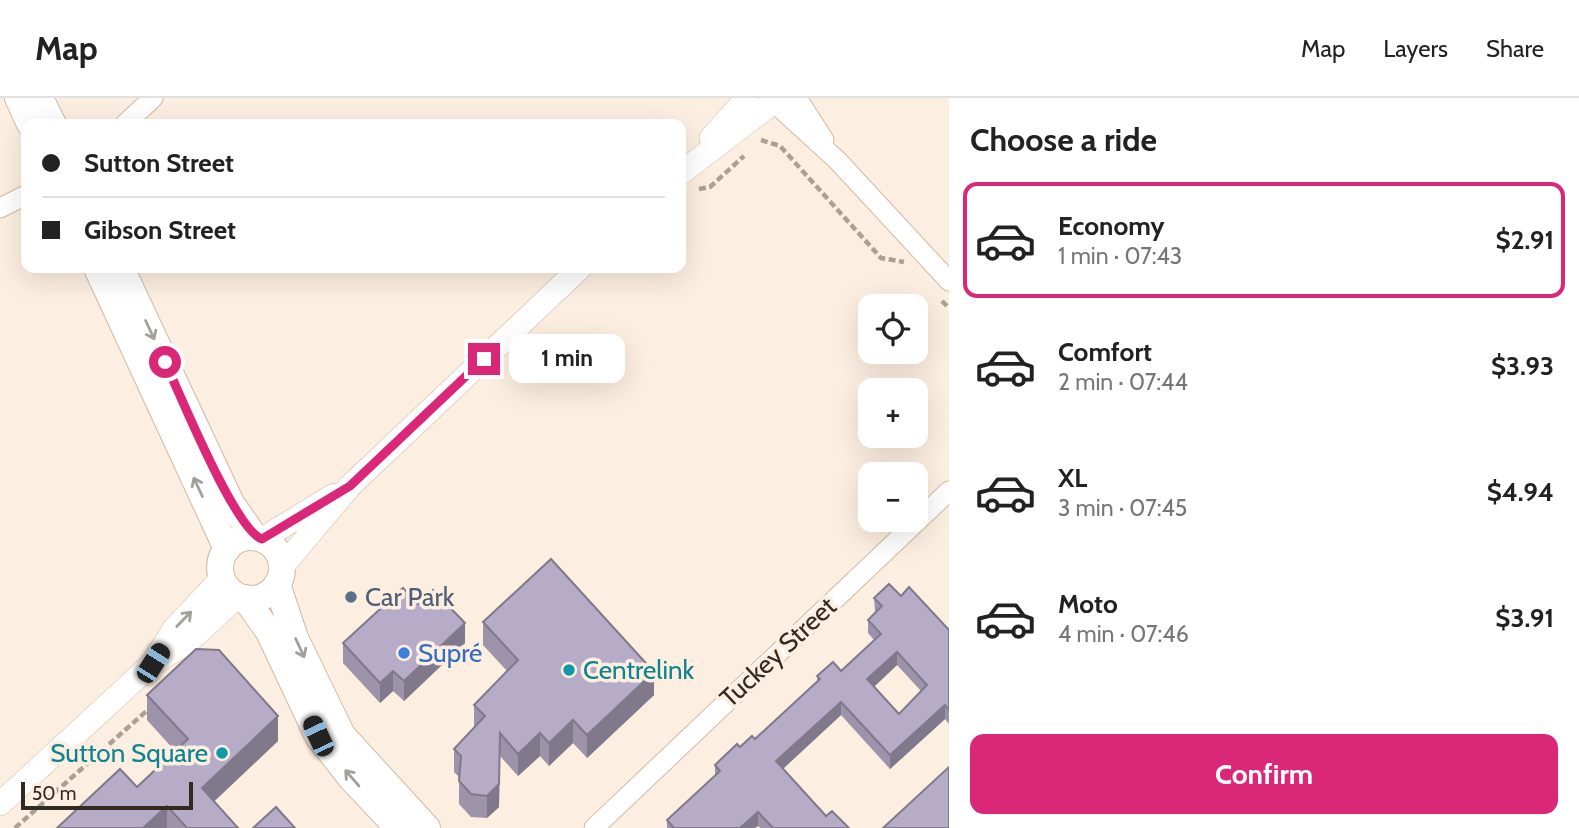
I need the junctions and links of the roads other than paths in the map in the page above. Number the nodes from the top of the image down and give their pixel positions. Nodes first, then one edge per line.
1 (18, 98) edge
2 (40, 98) edge
3 (153, 98) edge
4 (747, 98) edge
5 (797, 98) edge
6 (774, 100) edge
7 (28, 119) edge
8 (50, 119) edge
9 (130, 119) edge
10 (838, 161) junction
11 (686, 167) edge
12 (686, 169) edge
13 (21, 198) edge
14 (0, 208) edge
15 (99, 273) edge
16 (123, 273) edge
17 (575, 273) edge
18 (945, 290) edge
19 (350, 486) junction
20 (949, 491) edge
21 (258, 538) junction
22 (227, 549) junction
23 (280, 575) junction
24 (235, 591) junction
25 (0, 804) edge
26 (607, 813) junction
27 (398, 828) edge
28 (427, 828) edge
29 (582, 828) edge
30 (594, 828) edge

1 - 7 main road
2 - 8 main road
3 - 9 street
4 - 11 street
5 - 10 street
6 - 10 street
6 - 12 street
10 - 18 street
13 - 14 street
22 -> 15 main road
16 -> 21 main road
17 - 19 street
19 - 21 street
19 - 23 street
20 - 26 street, Tuckey Street
21 - 22 main road
21 - 23 main road
22 - 24 main road
23 - 24 main road
23 -> 28 main road
24 - 25 street
27 -> 24 main road
26 - 29 street, Tuckey Street
26 - 30 street, Tuckey Street

